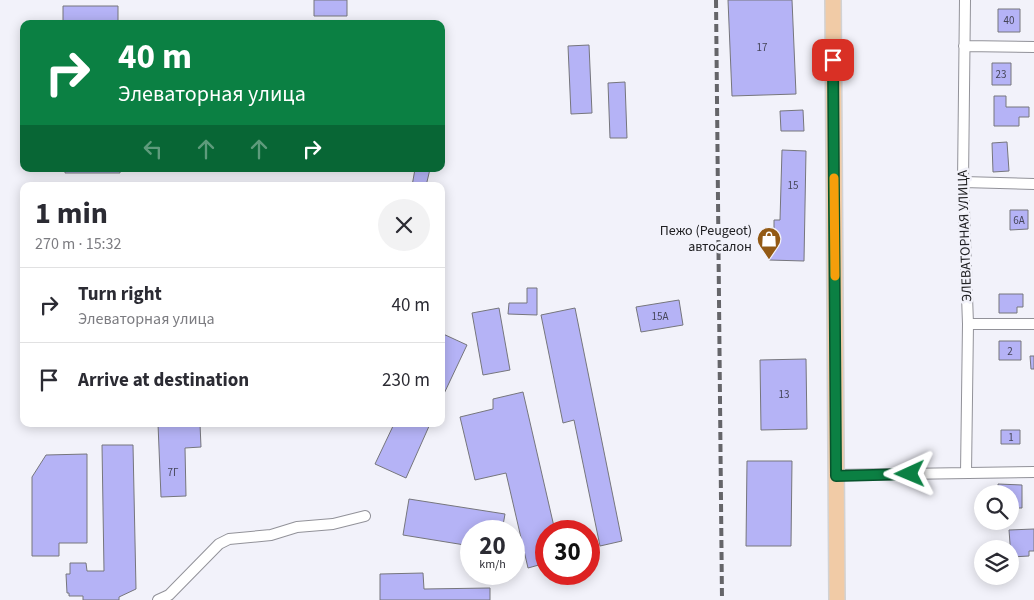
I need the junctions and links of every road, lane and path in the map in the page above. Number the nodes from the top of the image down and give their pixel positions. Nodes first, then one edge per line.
1 (833, 0) edge
2 (965, 0) edge
3 (964, 46) junction
4 (1034, 47) edge
5 (963, 182) junction
6 (1034, 184) edge
7 (968, 324) junction
8 (1034, 324) edge
9 (1034, 472) edge
10 (966, 473) junction
11 (836, 476) junction
12 (365, 516) dead end
13 (158, 600) edge
14 (837, 600) edge

1 - 11 main road
2 - 3 street, ЭЛЕВАТОРНАЯ УЛИЦА
3 - 4 street
3 - 5 street, ЭЛЕВАТОРНАЯ УЛИЦА
5 - 6 street
5 - 7 street, ЭЛЕВАТОРНАЯ УЛИЦА
7 - 8 street
7 - 10 street, ЭЛЕВАТОРНАЯ УЛИЦА
9 - 10 street
10 - 11 street
11 - 14 main road
12 - 13 street

